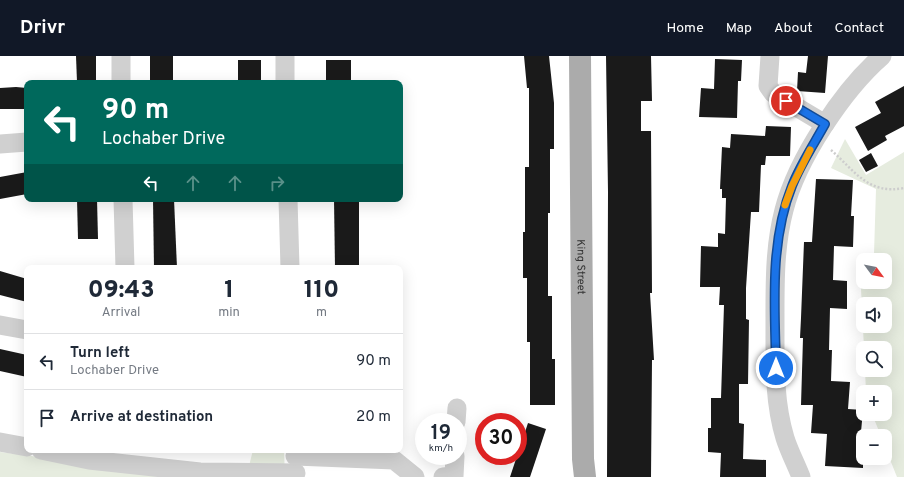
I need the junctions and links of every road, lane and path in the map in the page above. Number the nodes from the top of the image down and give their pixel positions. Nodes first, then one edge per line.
1 (121, 56) edge
2 (285, 56) edge
3 (580, 56) edge
4 (770, 56) edge
5 (882, 56) edge
6 (121, 80) edge
7 (285, 80) edge
8 (821, 131) junction
9 (24, 142) edge
10 (0, 144) edge
11 (904, 188) edge
12 (123, 202) edge
13 (288, 202) edge
14 (126, 265) edge
15 (290, 265) edge
16 (0, 325) edge
17 (24, 329) edge
18 (0, 442) edge
19 (24, 446) edge
20 (55, 453) edge
21 (296, 464) edge
22 (455, 465) edge
23 (415, 477) edge
24 (443, 477) edge
25 (585, 477) edge
26 (801, 477) edge

1 - 6 street
2 - 7 street
3 - 25 main road, King Street
4 - 8 street
5 - 8 street
8 - 11 path
8 - 26 street
9 - 10 street
12 - 14 street
13 - 15 street
16 - 17 street
18 - 19 street
20 - 21 street
21 - 23 street
22 - 24 street

